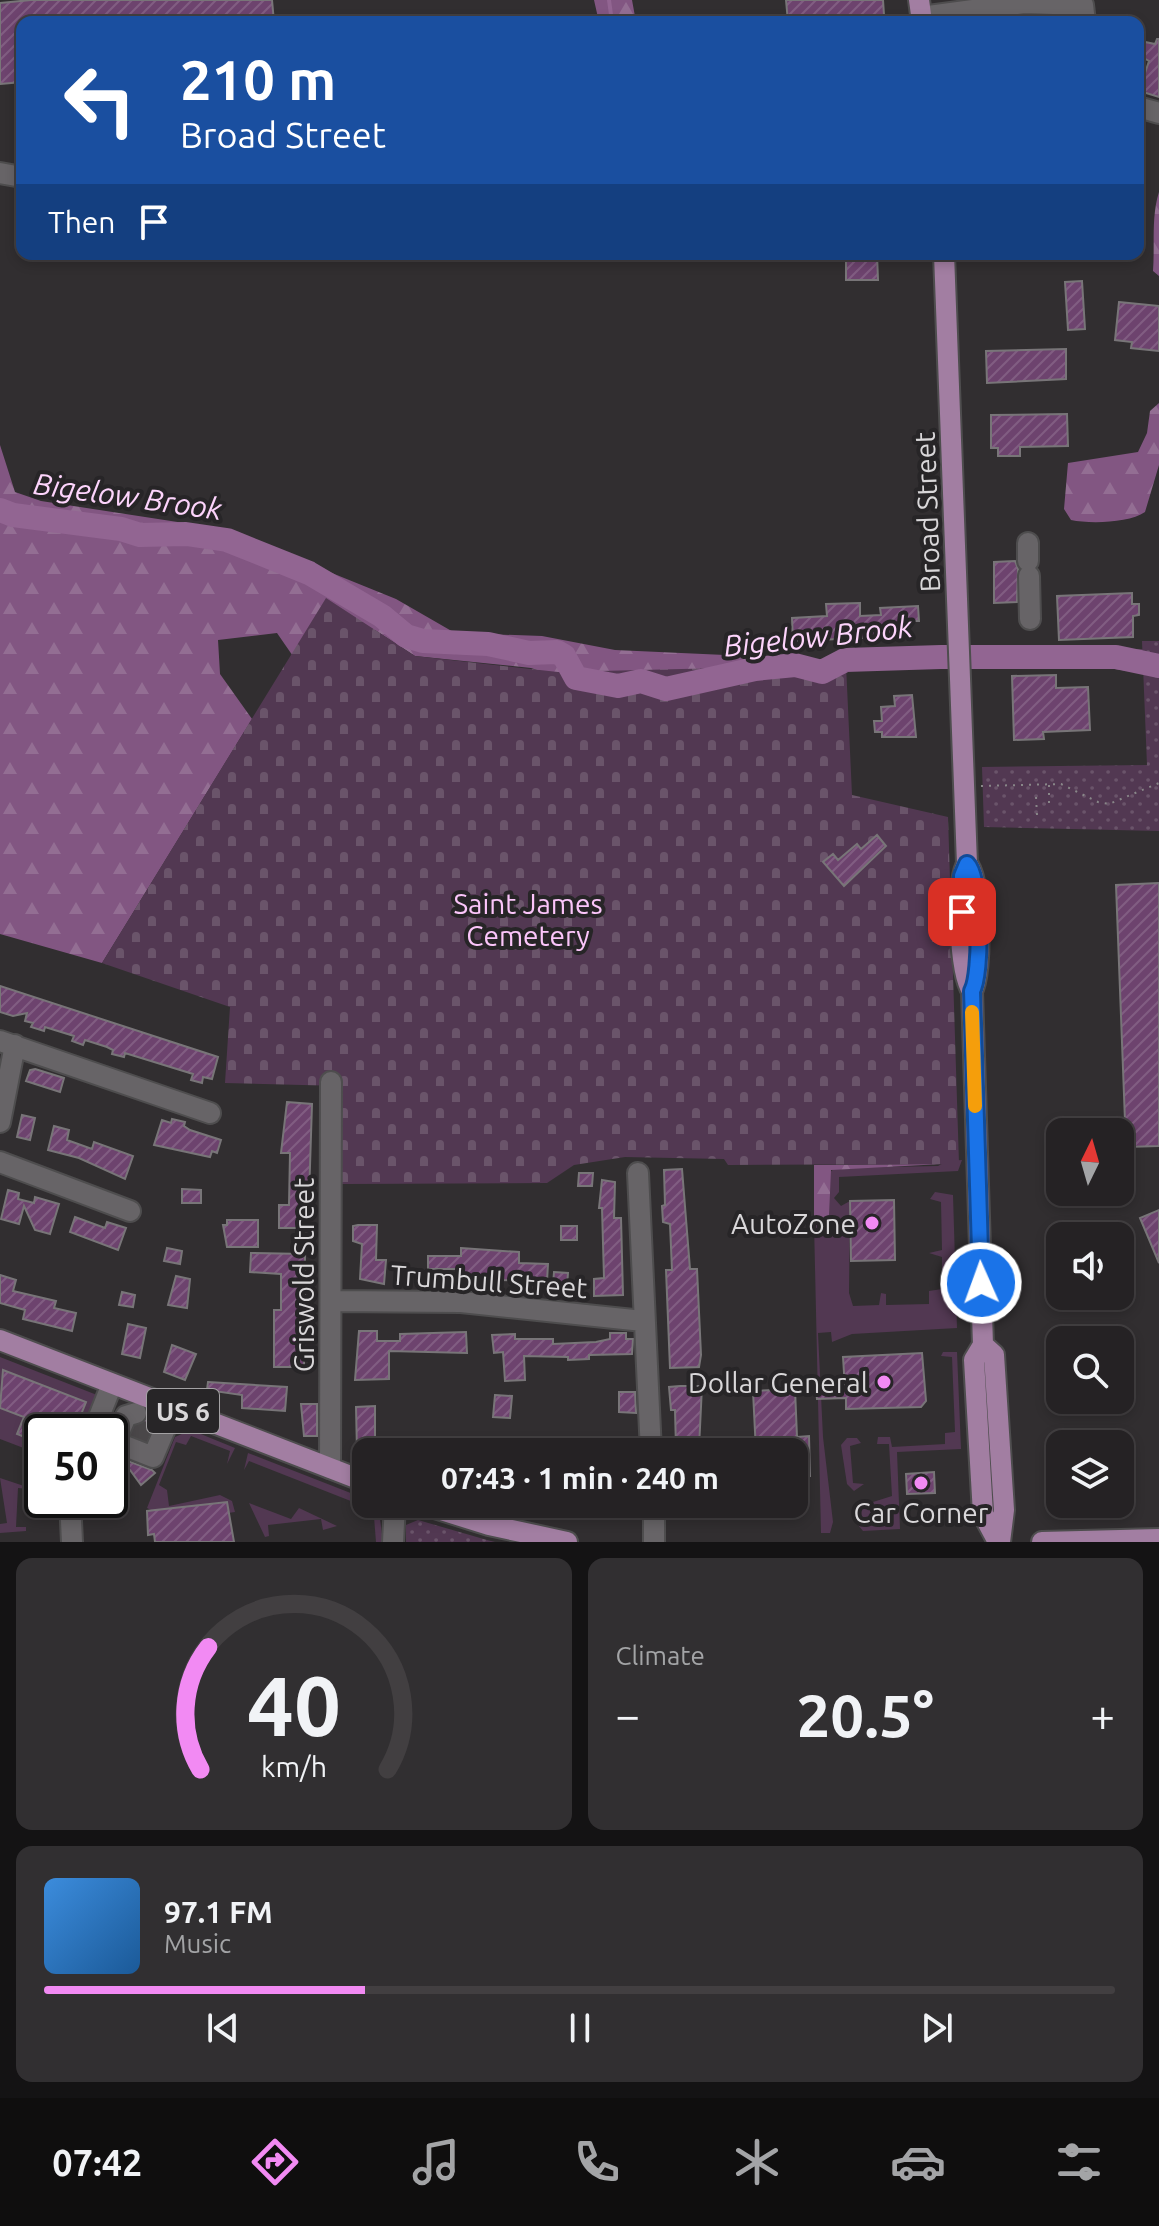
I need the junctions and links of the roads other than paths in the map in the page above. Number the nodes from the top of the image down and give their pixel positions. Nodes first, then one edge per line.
1 (950, 12) edge
2 (921, 13) edge
3 (1084, 16) edge
4 (944, 260) edge
5 (1028, 560) dead end
6 (1030, 619) dead end
7 (8, 1043) edge
8 (331, 1082) dead end
9 (210, 1113) dead end
10 (0, 1122) edge
11 (0, 1162) edge
12 (638, 1173) dead end
13 (130, 1211) dead end
14 (331, 1301) junction
15 (643, 1321) junction
16 (0, 1340) edge
17 (112, 1384) junction
18 (100, 1414) edge
19 (132, 1415) junction
20 (128, 1416) edge
21 (164, 1426) junction
22 (650, 1438) edge
23 (330, 1468) junction
24 (352, 1477) edge
25 (71, 1518) edge
26 (394, 1518) edge
27 (468, 1518) edge
28 (654, 1518) edge
29 (1159, 1539) edge
30 (72, 1542) edge
31 (393, 1542) edge
32 (567, 1542) edge
33 (654, 1542) edge
34 (999, 1542) edge
35 (1042, 1542) edge

1 - 2 street
1 - 3 street
4 - 34 main road, Broad Street
5 - 6 street
7 - 9 street
7 - 10 street
8 - 14 street, Griswold Street
11 - 13 street
12 - 15 street
14 - 15 street, Trumbull Street
14 - 23 street, Griswold Street
15 - 22 street
16 - 17 main road, US 6
17 - 18 street
17 - 19 main road, US 6
19 - 20 street
19 - 21 main road, US 6
19 - 21 street
21 - 23 main road, US 6
23 - 24 main road, US 6
25 - 30 street
26 - 31 street
27 - 32 main road
28 - 33 street
29 - 35 main road

